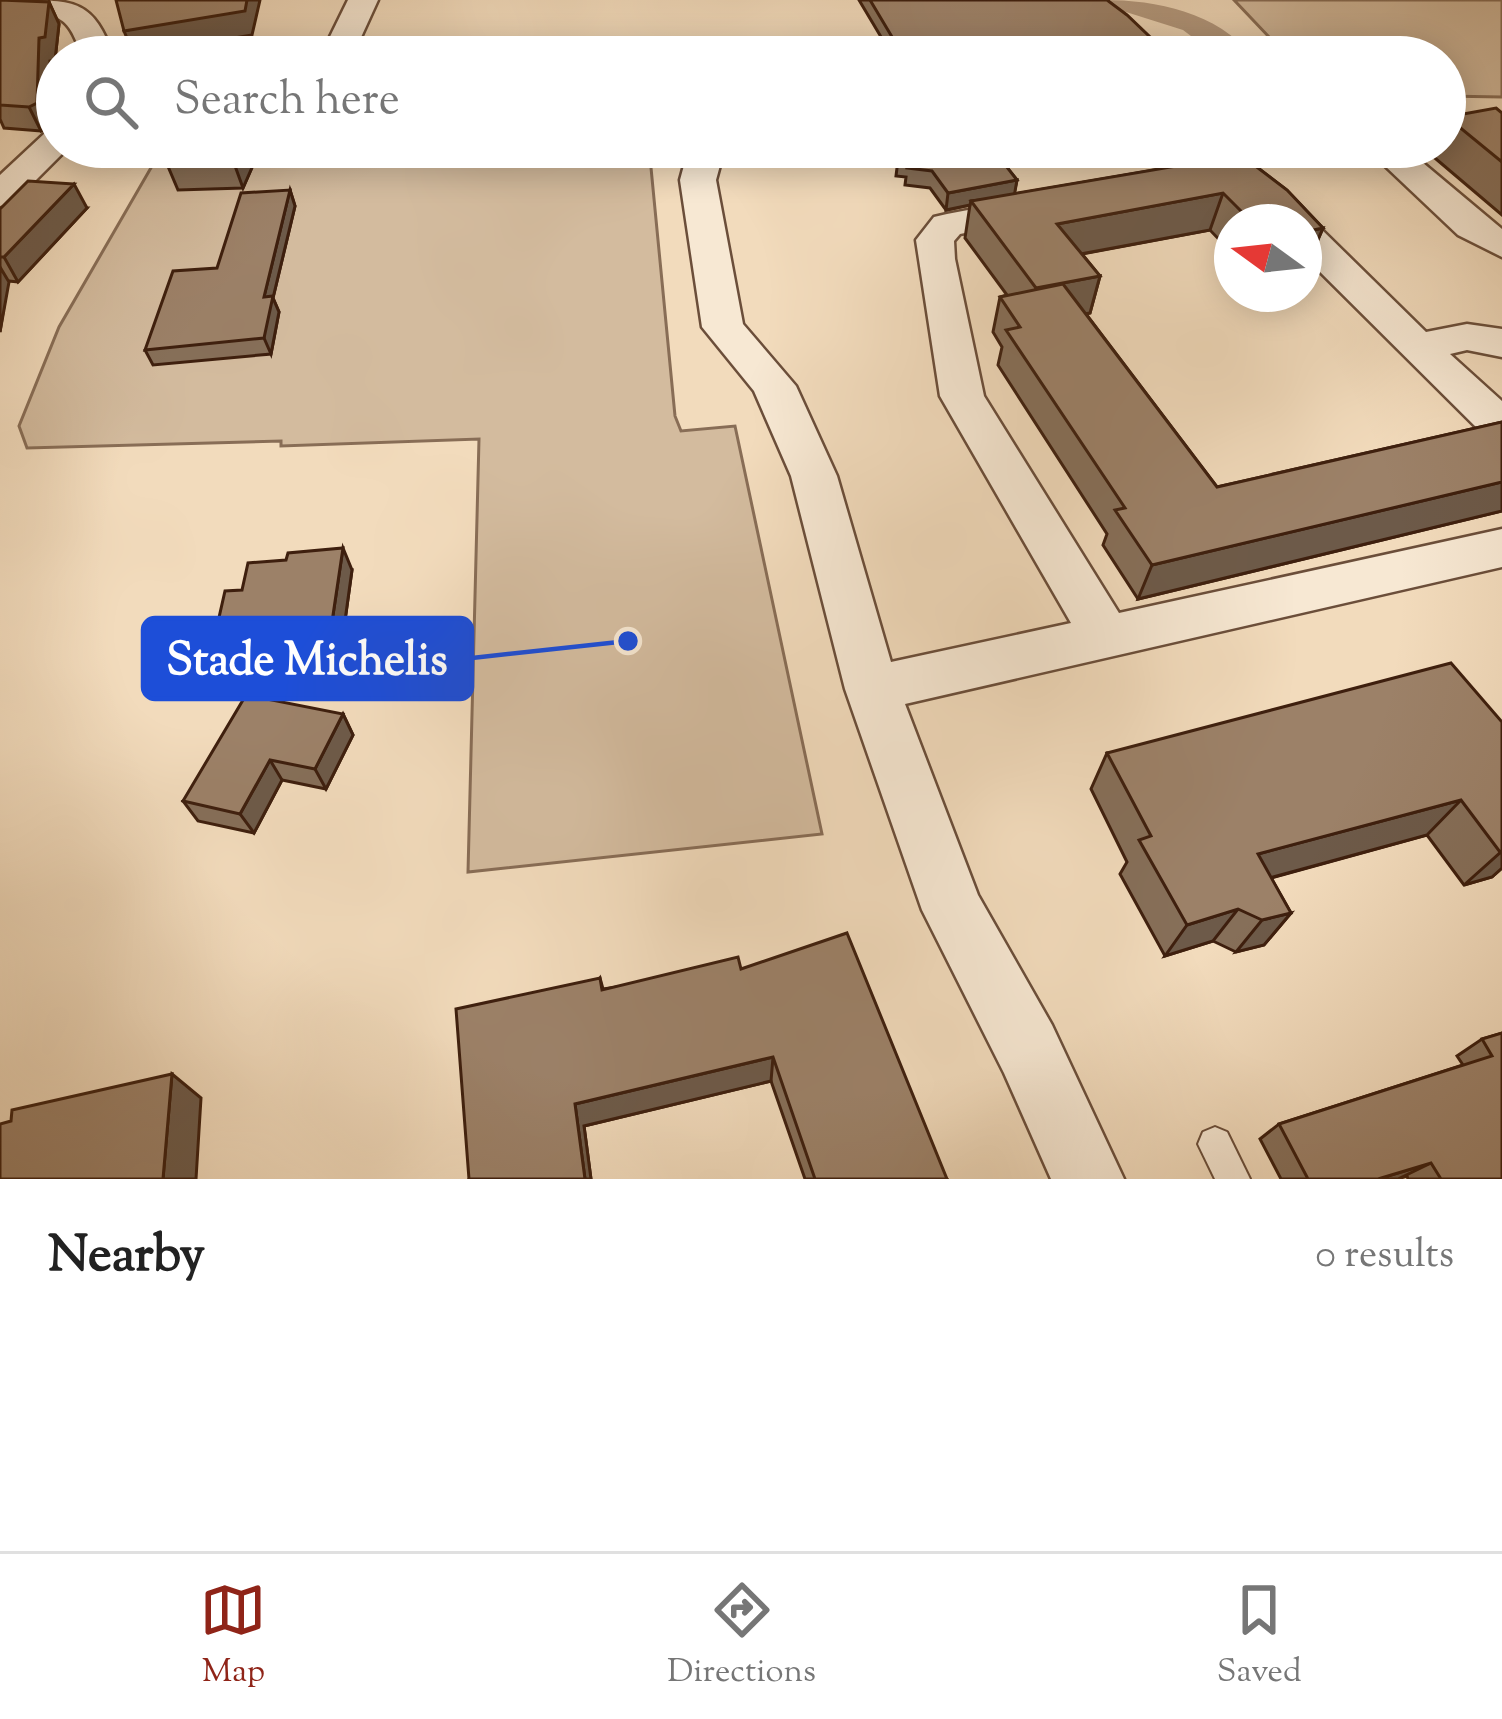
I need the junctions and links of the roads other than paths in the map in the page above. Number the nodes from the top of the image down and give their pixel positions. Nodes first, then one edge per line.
1 (30, 0) edge
2 (363, 0) edge
3 (91, 36) edge
4 (346, 36) edge
5 (36, 160) edge
6 (701, 168) edge
7 (1407, 168) edge
8 (0, 195) edge
9 (1083, 199) edge
10 (1502, 245) edge
11 (1322, 252) edge
12 (1502, 343) edge
13 (1417, 348) junction
14 (1502, 426) edge
15 (1502, 548) edge
16 (1108, 639) junction
17 (872, 689) junction
18 (1215, 1144) dead end
19 (1088, 1179) edge
20 (1233, 1179) edge

1 - 3 street
2 - 4 street
5 - 8 street
6 - 17 street
7 - 10 street
9 - 16 street
11 - 13 street
12 - 13 street
13 - 14 street
15 - 16 street
16 - 17 street
17 - 19 street
18 - 20 lane

